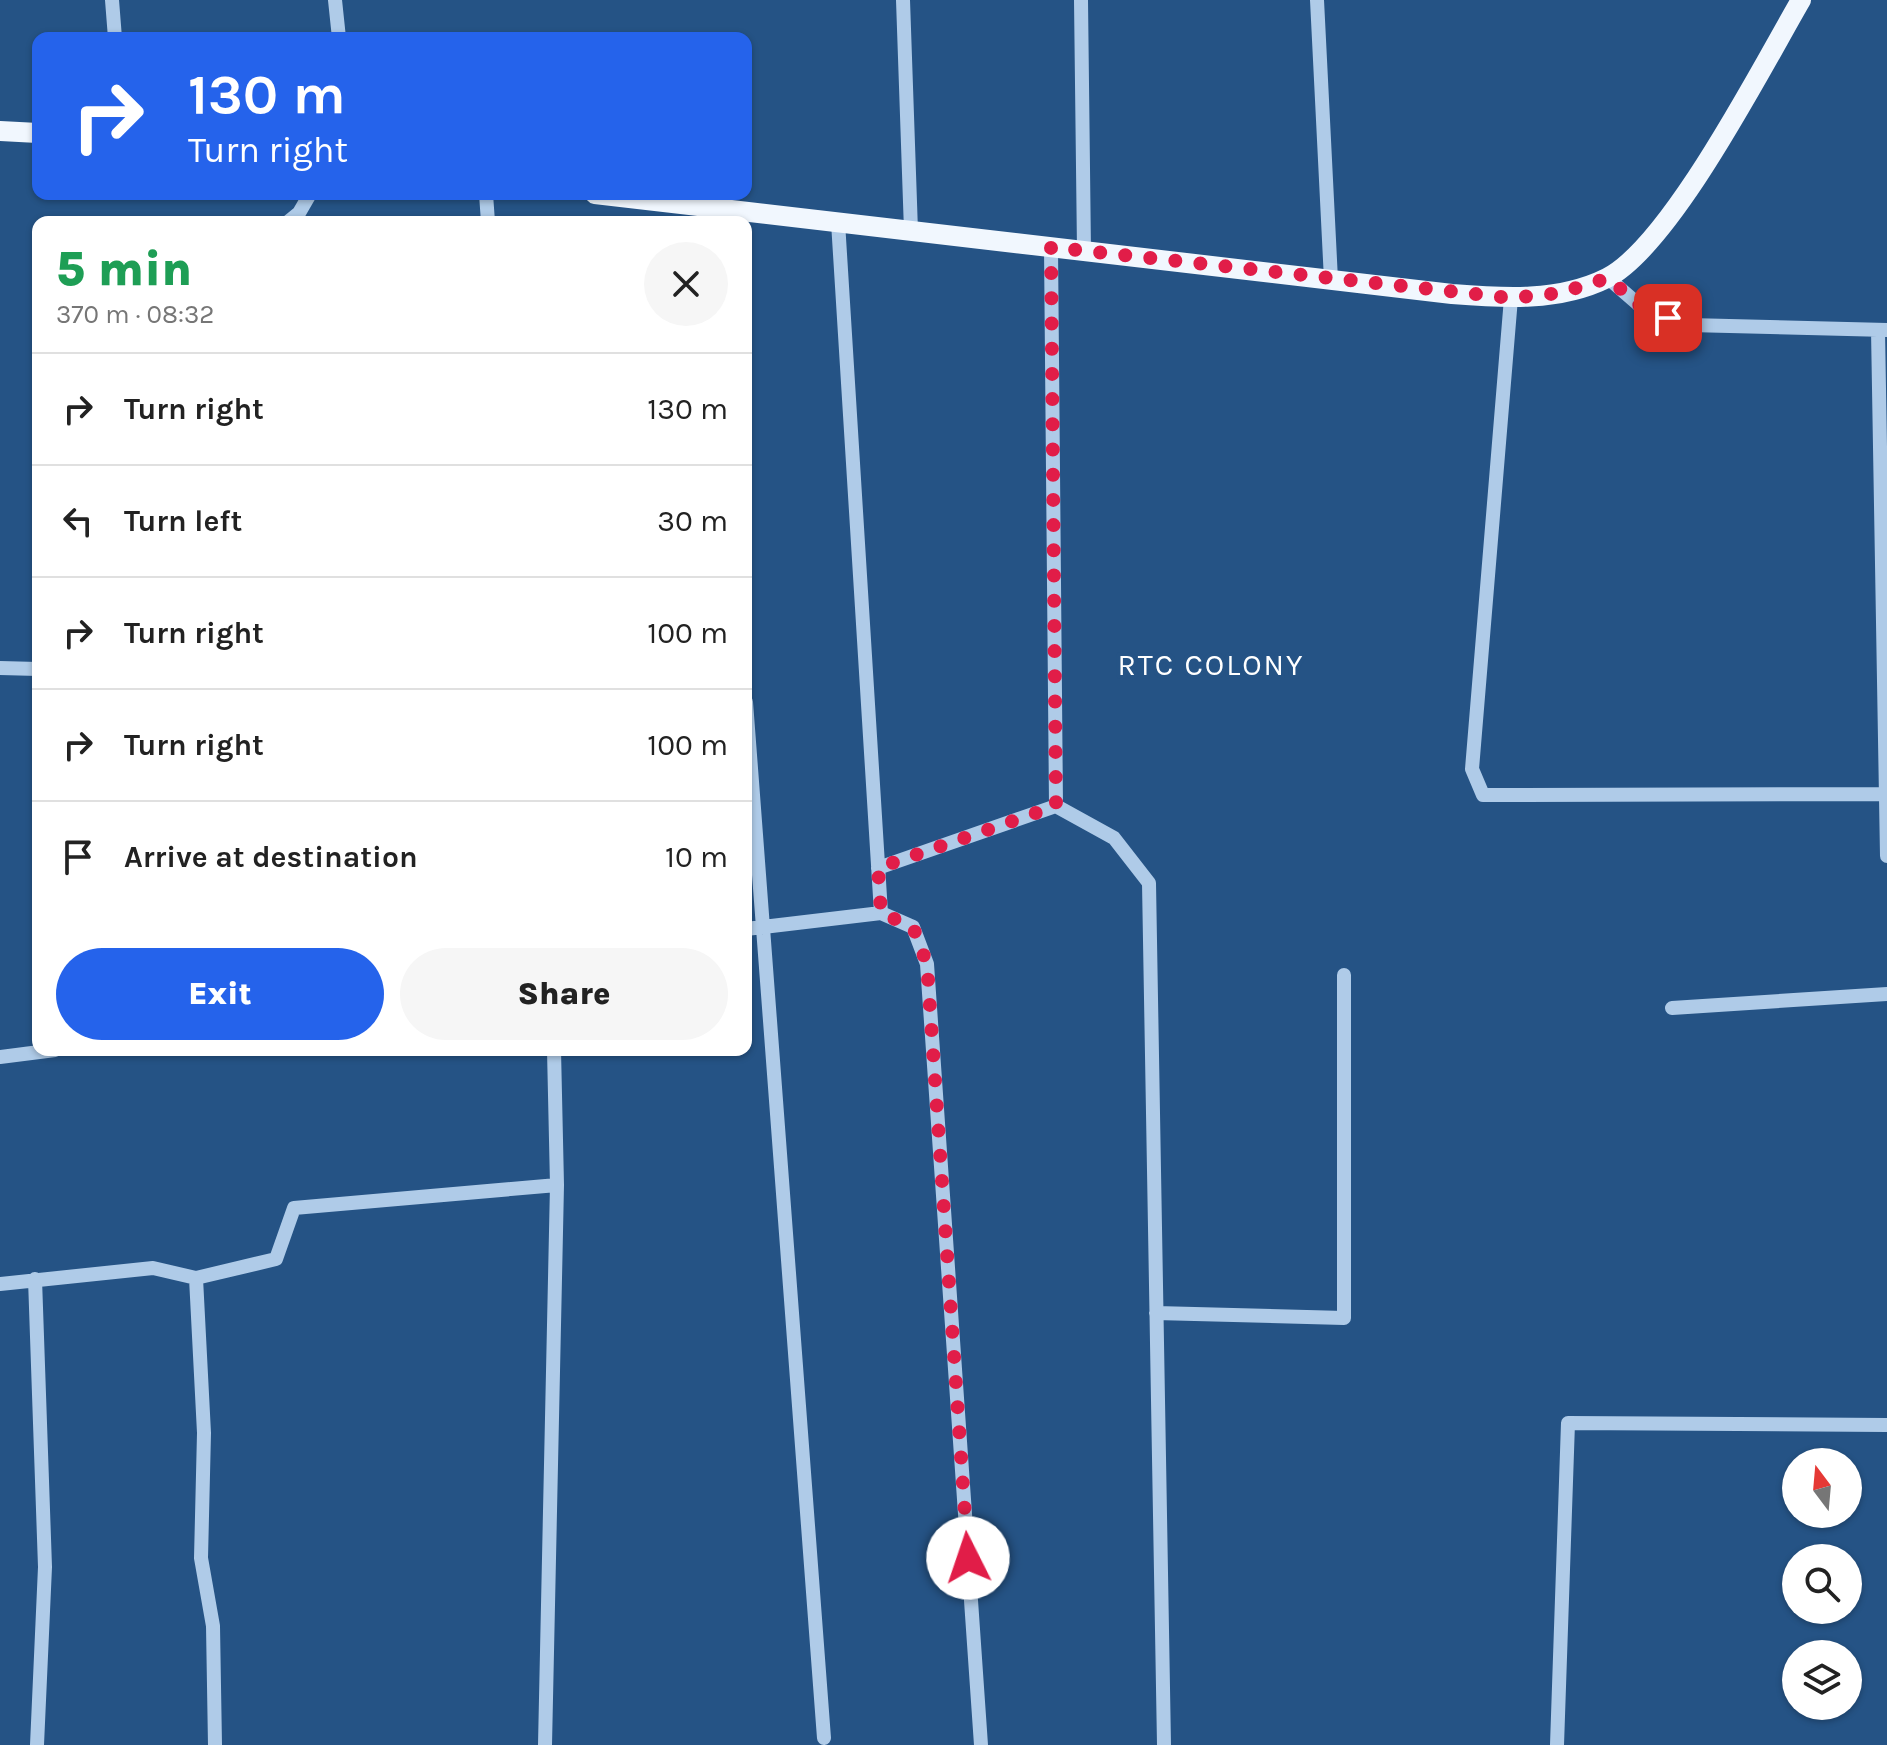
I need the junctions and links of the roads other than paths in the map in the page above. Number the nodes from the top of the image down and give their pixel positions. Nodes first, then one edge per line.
1 (112, 0) edge
2 (335, 0) edge
3 (903, 0) edge
4 (1081, 0) edge
5 (1317, 0) edge
6 (1801, 0) edge
7 (115, 32) edge
8 (338, 32) edge
9 (0, 131) edge
10 (32, 133) edge
11 (628, 200) edge
12 (709, 215) edge
13 (752, 217) edge
14 (838, 222) junction
15 (911, 231) junction
16 (1051, 247) junction
17 (1084, 251) junction
18 (1608, 278) junction
19 (1331, 280) junction
20 (1511, 298) junction
21 (1883, 330) edge
22 (0, 668) edge
23 (32, 669) edge
24 (752, 781) edge
25 (1884, 794) junction
26 (1056, 806) junction
27 (1887, 856) edge
28 (878, 868) junction
29 (881, 913) junction
30 (763, 927) junction
31 (752, 928) edge
32 (1344, 975) dead end
33 (1887, 994) edge
34 (1672, 1008) dead end
35 (32, 1053) edge
36 (554, 1056) edge
37 (0, 1057) edge
38 (557, 1185) junction
39 (196, 1278) junction
40 (35, 1279) junction
41 (0, 1284) edge
42 (1156, 1313) junction
43 (1887, 1425) edge
44 (824, 1738) dead end
45 (37, 1745) edge
46 (215, 1745) edge
47 (545, 1745) edge
48 (981, 1745) edge
49 (1164, 1745) edge
50 (1557, 1745) edge

1 - 7 street
2 - 8 street
3 - 15 street
4 - 17 street
5 - 19 street
6 - 18 main road
9 - 10 main road
11 - 12 main road
13 - 14 main road
14 - 15 main road
14 - 28 street
15 - 16 main road
16 - 17 main road
16 - 26 street
17 - 19 main road
18 - 20 main road
18 - 21 street
19 - 20 main road
20 - 25 street
21 - 25 street
22 - 23 street
24 - 30 street
25 - 27 street
26 - 28 street
26 - 42 street
28 - 29 street
29 - 30 street
29 - 48 street
30 - 31 street
30 - 44 street
32 - 42 street
33 - 34 street
35 - 37 street
36 - 38 street
38 - 39 street
38 - 47 street
39 - 40 street
39 - 46 street
40 - 41 street
40 - 45 street
42 - 49 street
43 - 50 street

